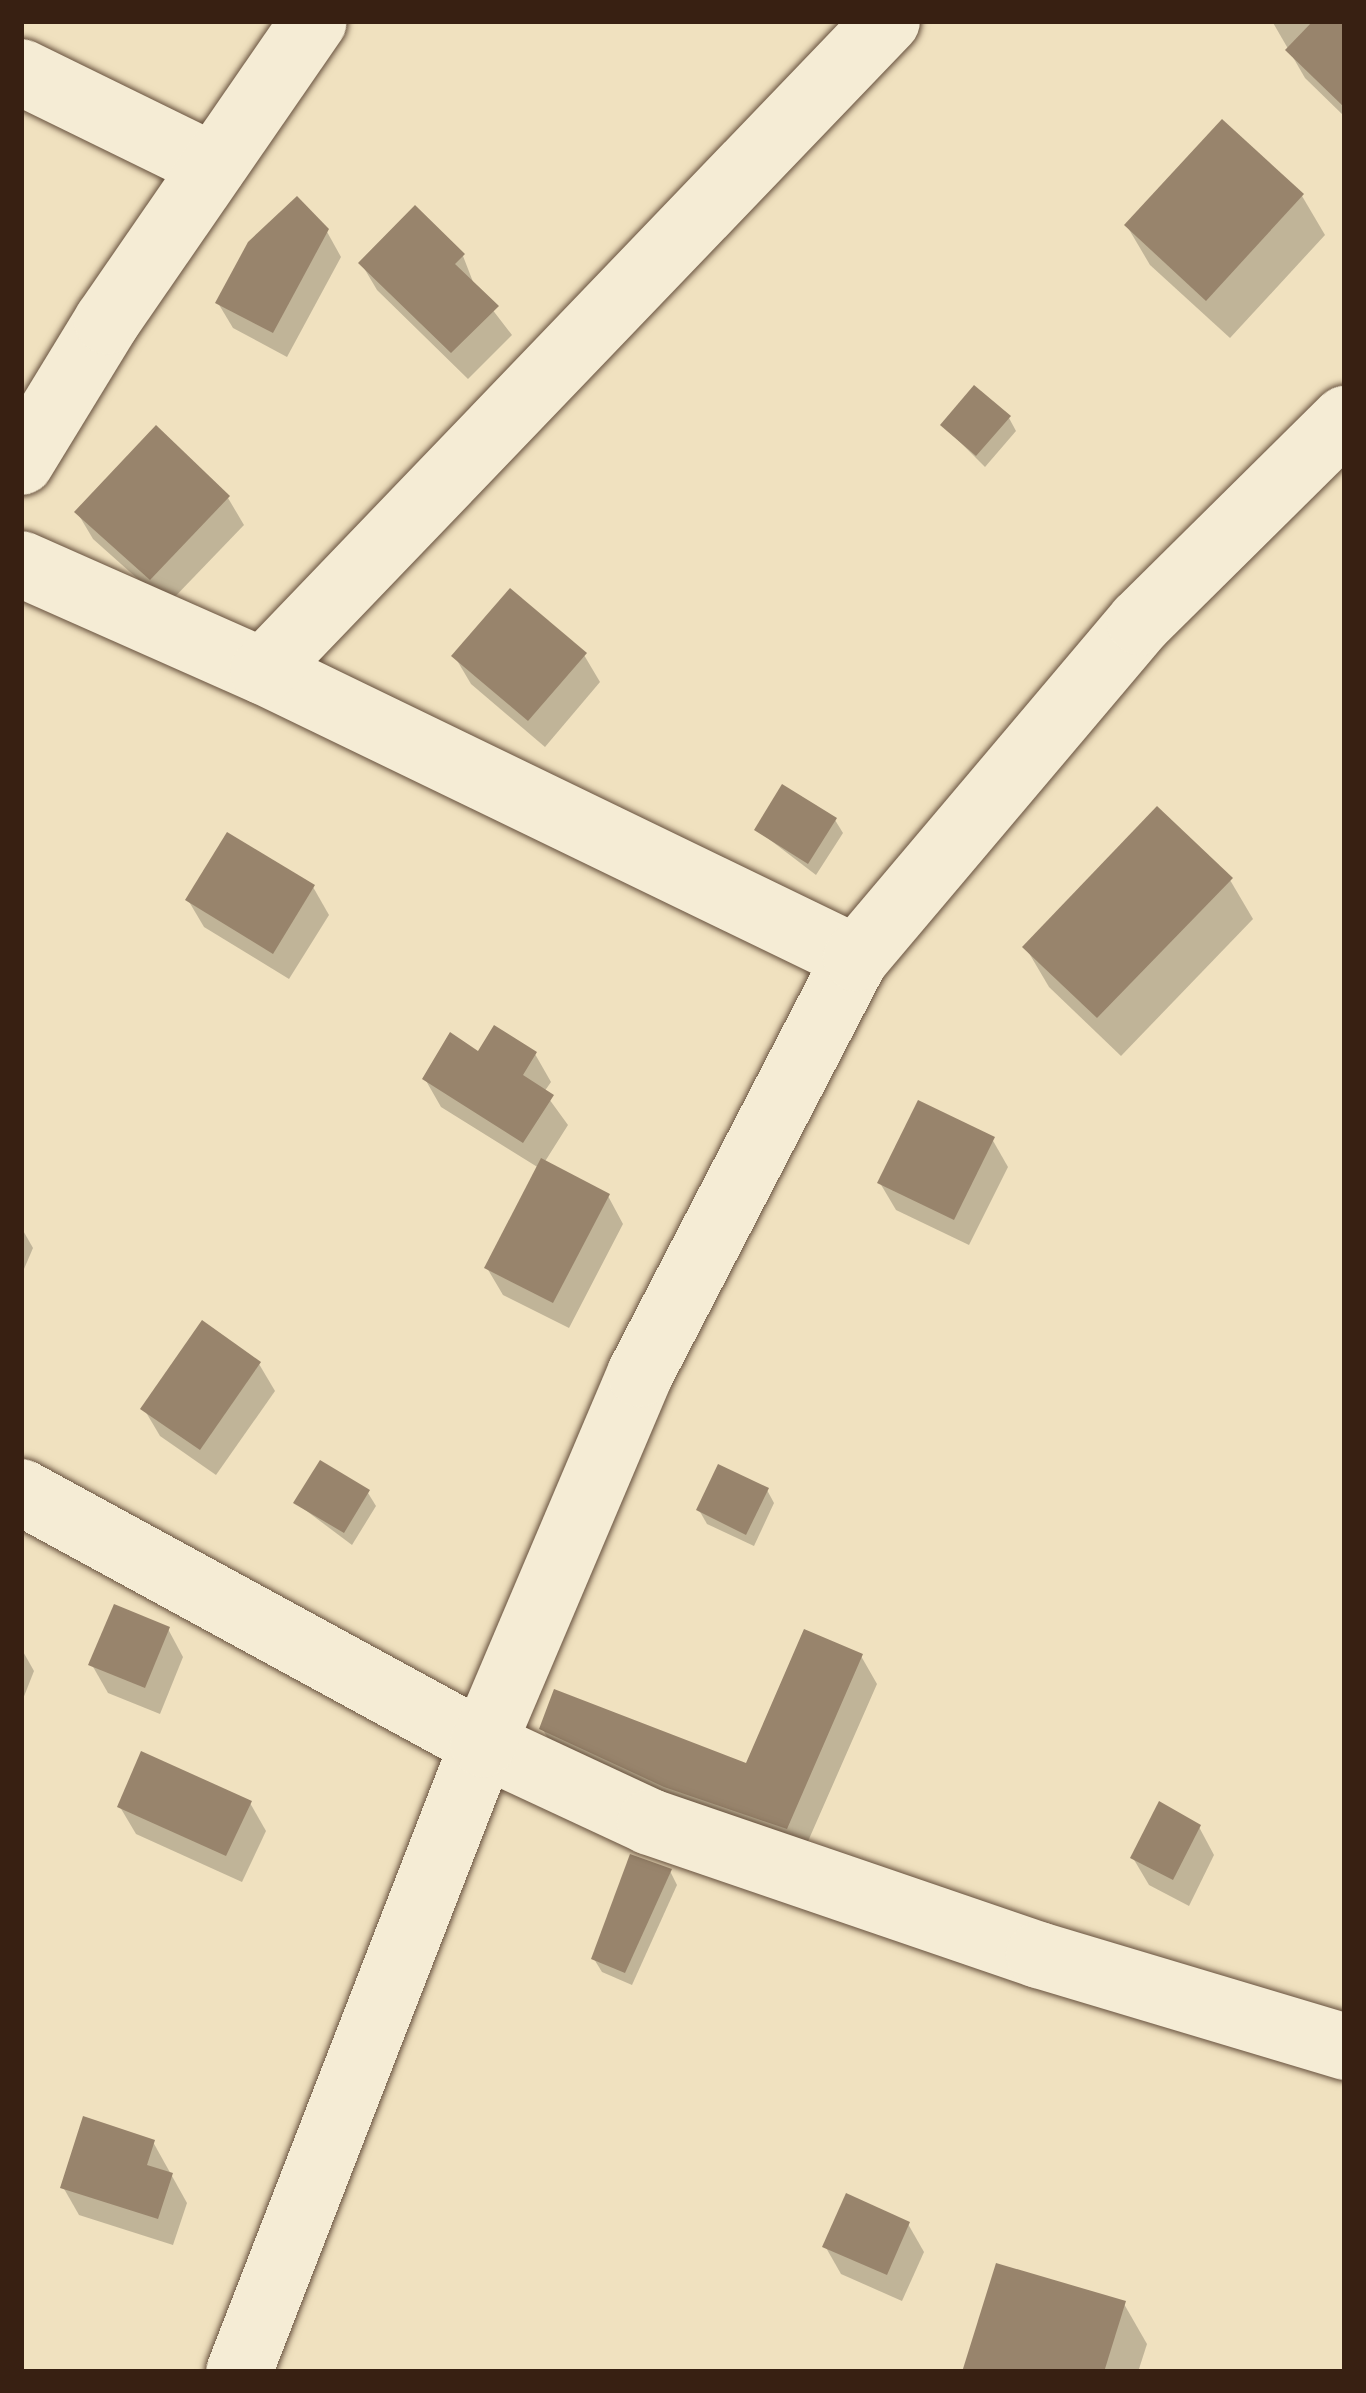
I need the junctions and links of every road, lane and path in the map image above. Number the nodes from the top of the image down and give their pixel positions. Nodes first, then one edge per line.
1 (314, 21) edge
2 (887, 21) edge
3 (21, 72) edge
4 (213, 166) junction
5 (1345, 419) edge
6 (21, 462) edge
7 (21, 564) edge
8 (263, 670) junction
9 (856, 958) junction
10 (21, 1492) edge
11 (483, 1744) junction
12 (1345, 2047) edge
13 (239, 2372) edge

1 - 4 street
2 - 8 street
3 - 4 street
4 - 6 street
5 - 9 street
7 - 8 street
8 - 9 street
9 - 11 street
10 - 11 street
11 - 12 street
11 - 13 street

